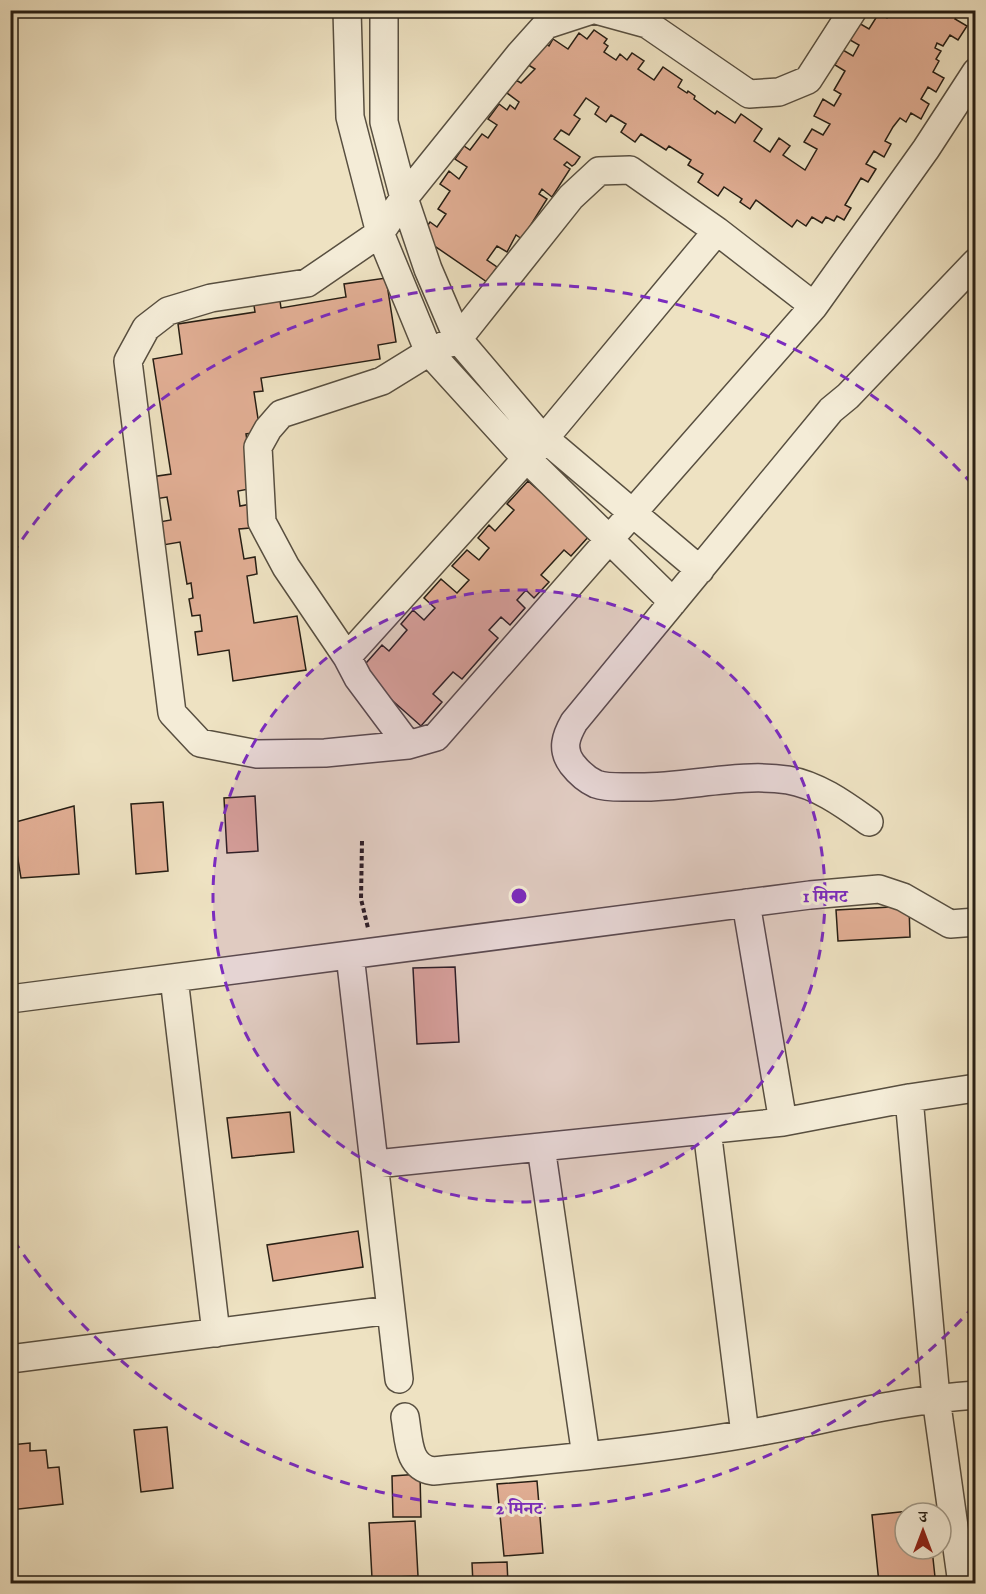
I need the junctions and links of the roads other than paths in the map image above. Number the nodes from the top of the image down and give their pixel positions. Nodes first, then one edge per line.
1 (347, 10) edge
2 (384, 10) edge
3 (594, 10) edge
4 (853, 10) edge
5 (975, 72) edge
6 (404, 198) junction
7 (717, 231) junction
8 (380, 232) junction
9 (975, 262) edge
10 (814, 306) junction
11 (458, 339) junction
12 (429, 352) junction
13 (544, 439) junction
14 (525, 457) junction
15 (632, 514) junction
16 (609, 542) junction
17 (700, 570) junction
18 (673, 602) junction
19 (347, 657) junction
20 (408, 746) junction
21 (869, 822) dead end
22 (746, 903) junction
23 (975, 922) edge
24 (350, 955) junction
25 (174, 978) junction
26 (10, 999) edge
27 (975, 1088) edge
28 (909, 1098) junction
29 (783, 1122) junction
30 (707, 1130) junction
31 (541, 1147) junction
32 (376, 1164) junction
33 (390, 1310) junction
34 (216, 1333) junction
35 (10, 1359) edge
36 (399, 1379) dead end
37 (975, 1395) edge
38 (936, 1398) junction
39 (405, 1417) dead end
40 (745, 1434) junction
41 (586, 1456) junction
42 (962, 1584) edge

1 - 8 street
2 - 6 street
3 - 4 street
3 - 6 street
5 - 10 street
6 - 8 street
6 - 11 street
7 - 10 street
7 - 11 street
7 - 13 street
8 - 12 street
8 - 20 street
9 - 17 street
10 - 15 street
11 - 12 street
11 - 13 street
12 - 14 street
12 - 19 street
13 - 14 street
13 - 15 street
14 - 16 street
14 - 19 street
15 - 16 street
15 - 17 street
16 - 18 street
16 - 20 street
17 - 18 street
18 - 21 street
19 - 20 street
22 - 23 street
22 - 24 street
22 - 29 street
24 - 25 street
24 - 32 street
25 - 26 street
25 - 34 street
27 - 28 street
28 - 29 street
28 - 38 street
29 - 30 street
30 - 31 street
30 - 40 street
31 - 32 street
31 - 41 street
32 - 33 street
33 - 34 street
33 - 36 street
34 - 35 street
37 - 38 street
38 - 40 street
38 - 42 street
39 - 41 street
40 - 41 street

